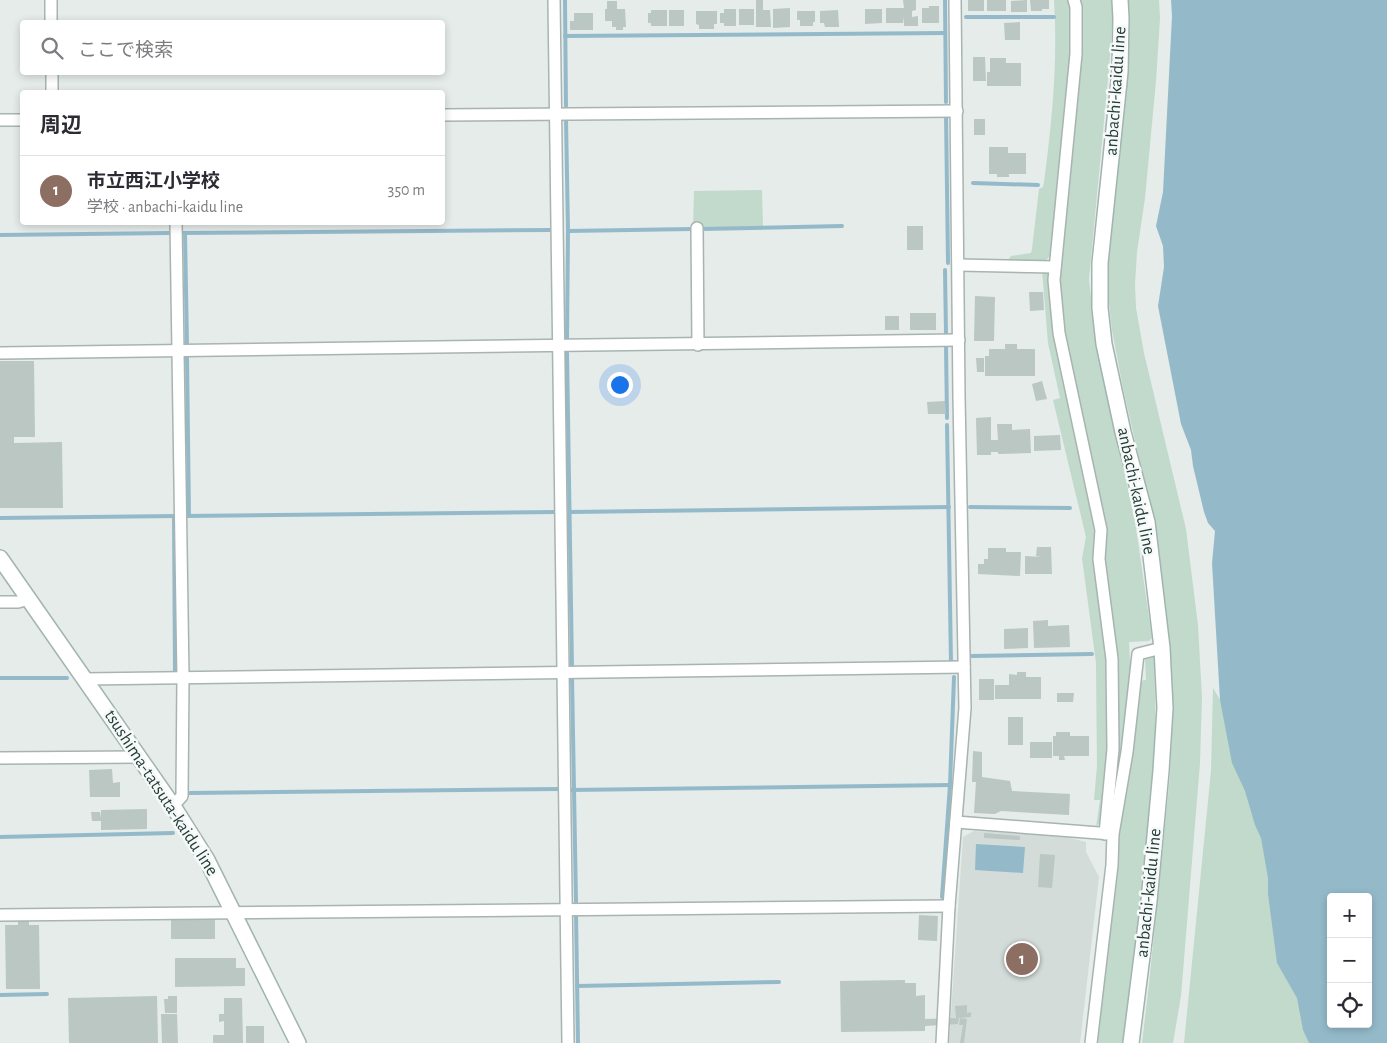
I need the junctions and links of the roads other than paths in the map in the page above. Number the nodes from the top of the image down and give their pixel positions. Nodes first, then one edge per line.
1 (51, 0) edge
2 (554, 0) edge
3 (955, 0) edge
4 (1074, 0) edge
5 (1120, 0) edge
6 (51, 20) edge
7 (52, 75) edge
8 (52, 90) edge
9 (957, 111) junction
10 (556, 113) junction
11 (445, 115) edge
12 (0, 120) edge
13 (20, 120) edge
14 (176, 225) edge
15 (697, 228) dead end
16 (959, 265) junction
17 (1055, 267) junction
18 (959, 340) junction
19 (698, 345) junction
20 (560, 346) junction
21 (178, 351) junction
22 (0, 353) edge
23 (0, 558) edge
24 (29, 599) junction
25 (0, 602) edge
26 (1162, 648) junction
27 (964, 668) junction
28 (563, 672) junction
29 (183, 677) junction
30 (86, 679) junction
31 (139, 757) junction
32 (0, 758) edge
33 (173, 806) junction
34 (956, 822) junction
35 (1109, 834) junction
36 (949, 906) junction
37 (566, 908) junction
38 (234, 912) junction
39 (0, 916) edge
40 (298, 1043) edge
41 (568, 1043) edge
42 (942, 1043) edge
43 (1091, 1043) edge
44 (1131, 1043) edge

1 - 6 street
2 - 10 street
3 - 9 street
4 - 17 street
5 - 26 main road, anbachi-kaidu line
7 - 8 street
9 - 10 street
9 - 16 street
10 - 11 street
10 - 20 street
12 - 13 street
14 - 21 street
15 - 19 street
16 - 17 street
16 - 18 street
17 - 35 street
18 - 19 street
18 - 27 street
19 - 20 street
20 - 21 street
20 - 28 street
21 - 22 street
21 - 29 street
23 - 24 main road, tsushima-tatsuta-kaidu line
24 - 25 street
24 - 30 main road, tsushima-tatsuta-kaidu line
26 - 35 street
26 - 44 main road, anbachi-kaidu line
27 - 28 street
27 - 34 street
28 - 29 street
28 - 37 street
29 - 30 street
29 - 33 street
30 - 31 main road, tsushima-tatsuta-kaidu line
31 - 32 street
31 - 33 main road, tsushima-tatsuta-kaidu line
33 - 38 main road, tsushima-tatsuta-kaidu line
34 - 35 street
34 - 36 street
35 - 43 street
36 - 37 street
36 - 42 street
37 - 38 street
37 - 41 street
38 - 39 street
38 - 40 main road, tsushima-tatsuta-kaidu line

